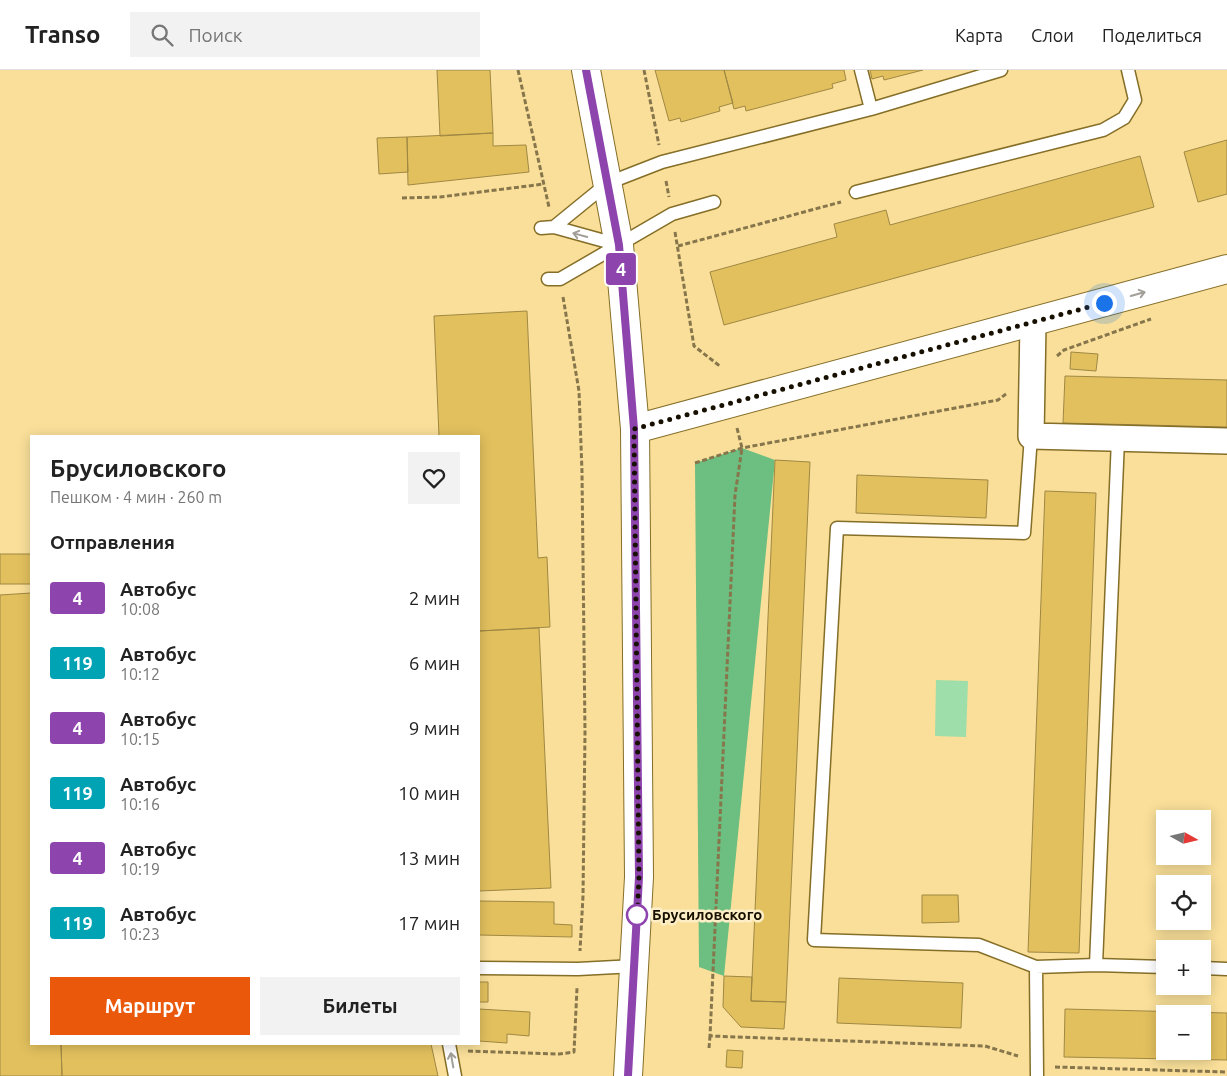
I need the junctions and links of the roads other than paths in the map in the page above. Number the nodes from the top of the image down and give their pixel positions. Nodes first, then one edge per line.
1 (586, 70) edge
2 (861, 70) edge
3 (1001, 70) edge
4 (1128, 70) edge
5 (871, 109) junction
6 (608, 183) junction
7 (856, 192) road end
8 (714, 202) dead end
9 (619, 245) junction
10 (1227, 269) edge
11 (554, 279) road end
12 (1033, 323) junction
13 (634, 429) junction
14 (1031, 436) junction
15 (1118, 439) junction
16 (1227, 441) edge
17 (1096, 965) junction
18 (635, 966) junction
19 (1036, 966) junction
20 (1156, 967) edge
21 (480, 968) edge
22 (1211, 968) edge
23 (1227, 968) edge
24 (450, 1047) edge
25 (455, 1076) edge
26 (628, 1076) edge
27 (1037, 1076) edge

1 - 6 main road
2 - 5 lane
3 - 5 lane
4 - 7 lane
5 - 6 lane
6 - 9 main road
9 -> 6 lane
8 - 9 lane
9 - 11 lane
9 - 13 main road
12 -> 10 main road
12 - 13 main road
12 - 14 street
13 - 18 main road
14 - 15 street
14 - 19 lane
15 - 16 street
15 - 17 lane
17 - 19 lane
17 - 20 lane
18 - 21 lane
18 - 26 main road
19 - 27 lane
22 - 23 lane
25 -> 24 lane

